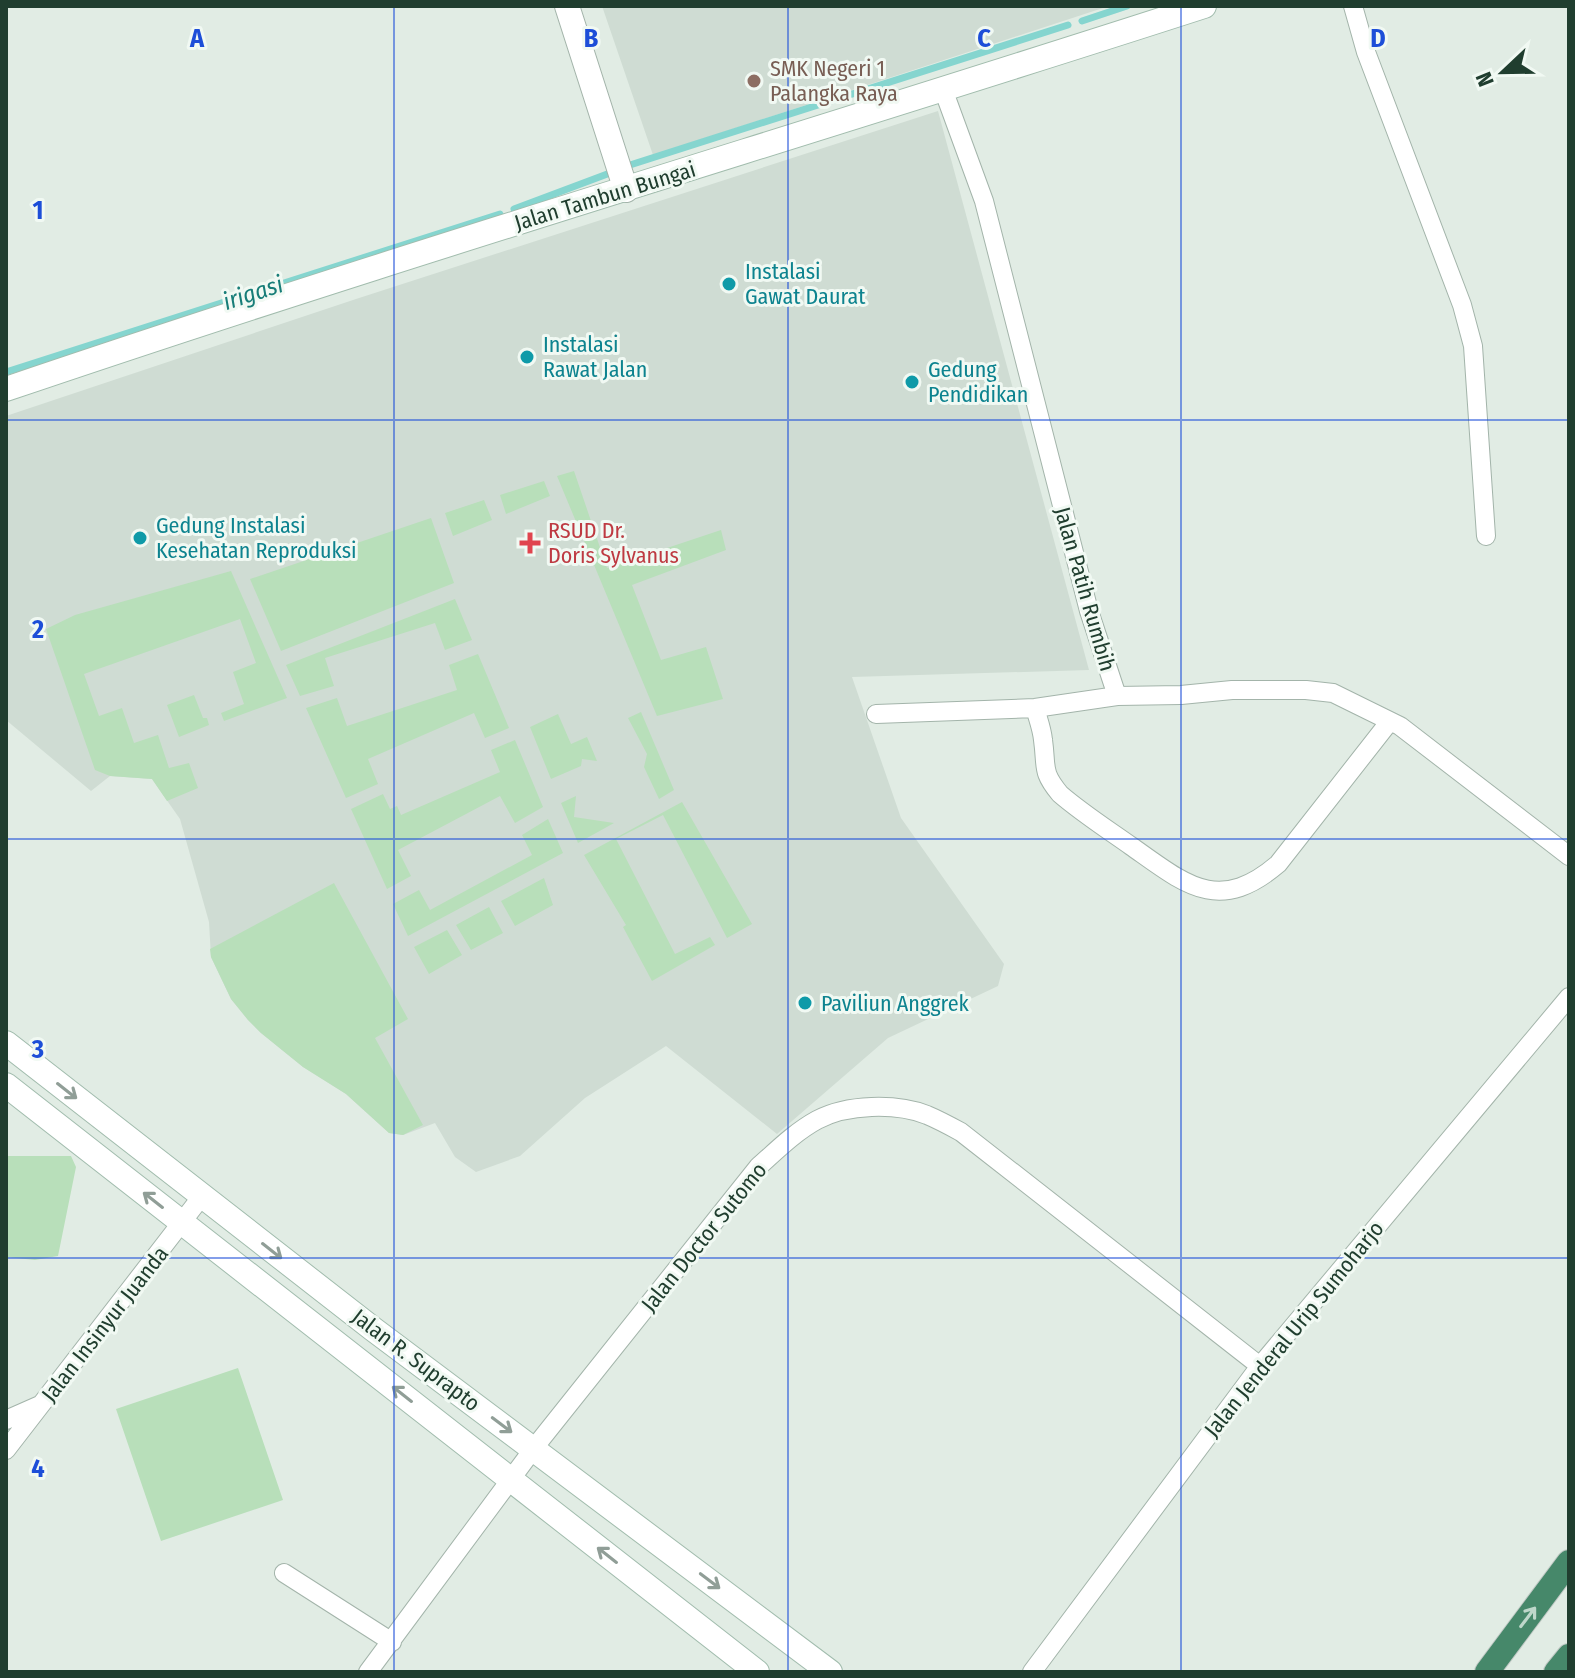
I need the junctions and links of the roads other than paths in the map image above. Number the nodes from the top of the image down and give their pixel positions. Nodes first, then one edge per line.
1 (567, 6) edge
2 (1204, 6) edge
3 (1353, 6) edge
4 (943, 89) junction
5 (626, 190) junction
6 (6, 389) edge
7 (1486, 536) dead end
8 (1117, 696) junction
9 (1035, 708) junction
10 (876, 714) dead end
11 (1390, 721) junction
12 (1569, 856) edge
13 (1569, 997) edge
14 (6, 1043) edge
15 (6, 1085) edge
16 (202, 1196) junction
17 (183, 1224) junction
18 (1260, 1366) junction
19 (41, 1405) junction
20 (6, 1420) edge
21 (534, 1448) junction
22 (6, 1450) edge
23 (511, 1479) junction
24 (1569, 1562) edge
25 (284, 1573) dead end
26 (392, 1642) junction
27 (1569, 1656) edge
28 (368, 1672) edge
29 (757, 1672) edge
30 (830, 1672) edge
31 (1032, 1672) edge
32 (1487, 1672) edge
33 (1556, 1672) edge

1 - 5 main road
2 - 4 main road, Jalan Tambun Bungai
3 - 7 street
4 - 5 main road, Jalan Tambun Bungai
4 - 8 street, Jalan Patih Rumbih
5 - 6 main road, Jalan Tambun Bungai
8 - 9 street
8 - 11 street, Jalan Patih Rumbih
9 - 10 street
9 - 11 street
11 - 12 street, Jalan Patih Rumbih
13 - 18 street, Jalan Jenderal Urip Sumoharjo
14 -> 16 main road, Jalan R. Suprapto
17 -> 15 main road, Jalan R. Suprapto
16 - 17 street, Jalan Insinyur Juanda
16 -> 21 main road, Jalan R. Suprapto
17 - 19 street, Jalan Insinyur Juanda
23 -> 17 main road, Jalan R. Suprapto
18 - 21 street, Jalan Doctor Sutomo
18 - 31 street, Jalan Jenderal Urip Sumoharjo
19 - 20 street
19 - 22 street, Jalan Insinyur Juanda
21 - 23 street, Jalan Doctor Sutomo
21 -> 30 main road, Jalan R. Suprapto
23 - 26 street, Jalan Doctor Sutomo
29 -> 23 main road, Jalan R. Suprapto
32 -> 24 highway
25 - 26 street
26 - 28 street, Jalan Doctor Sutomo
27 - 33 highway

